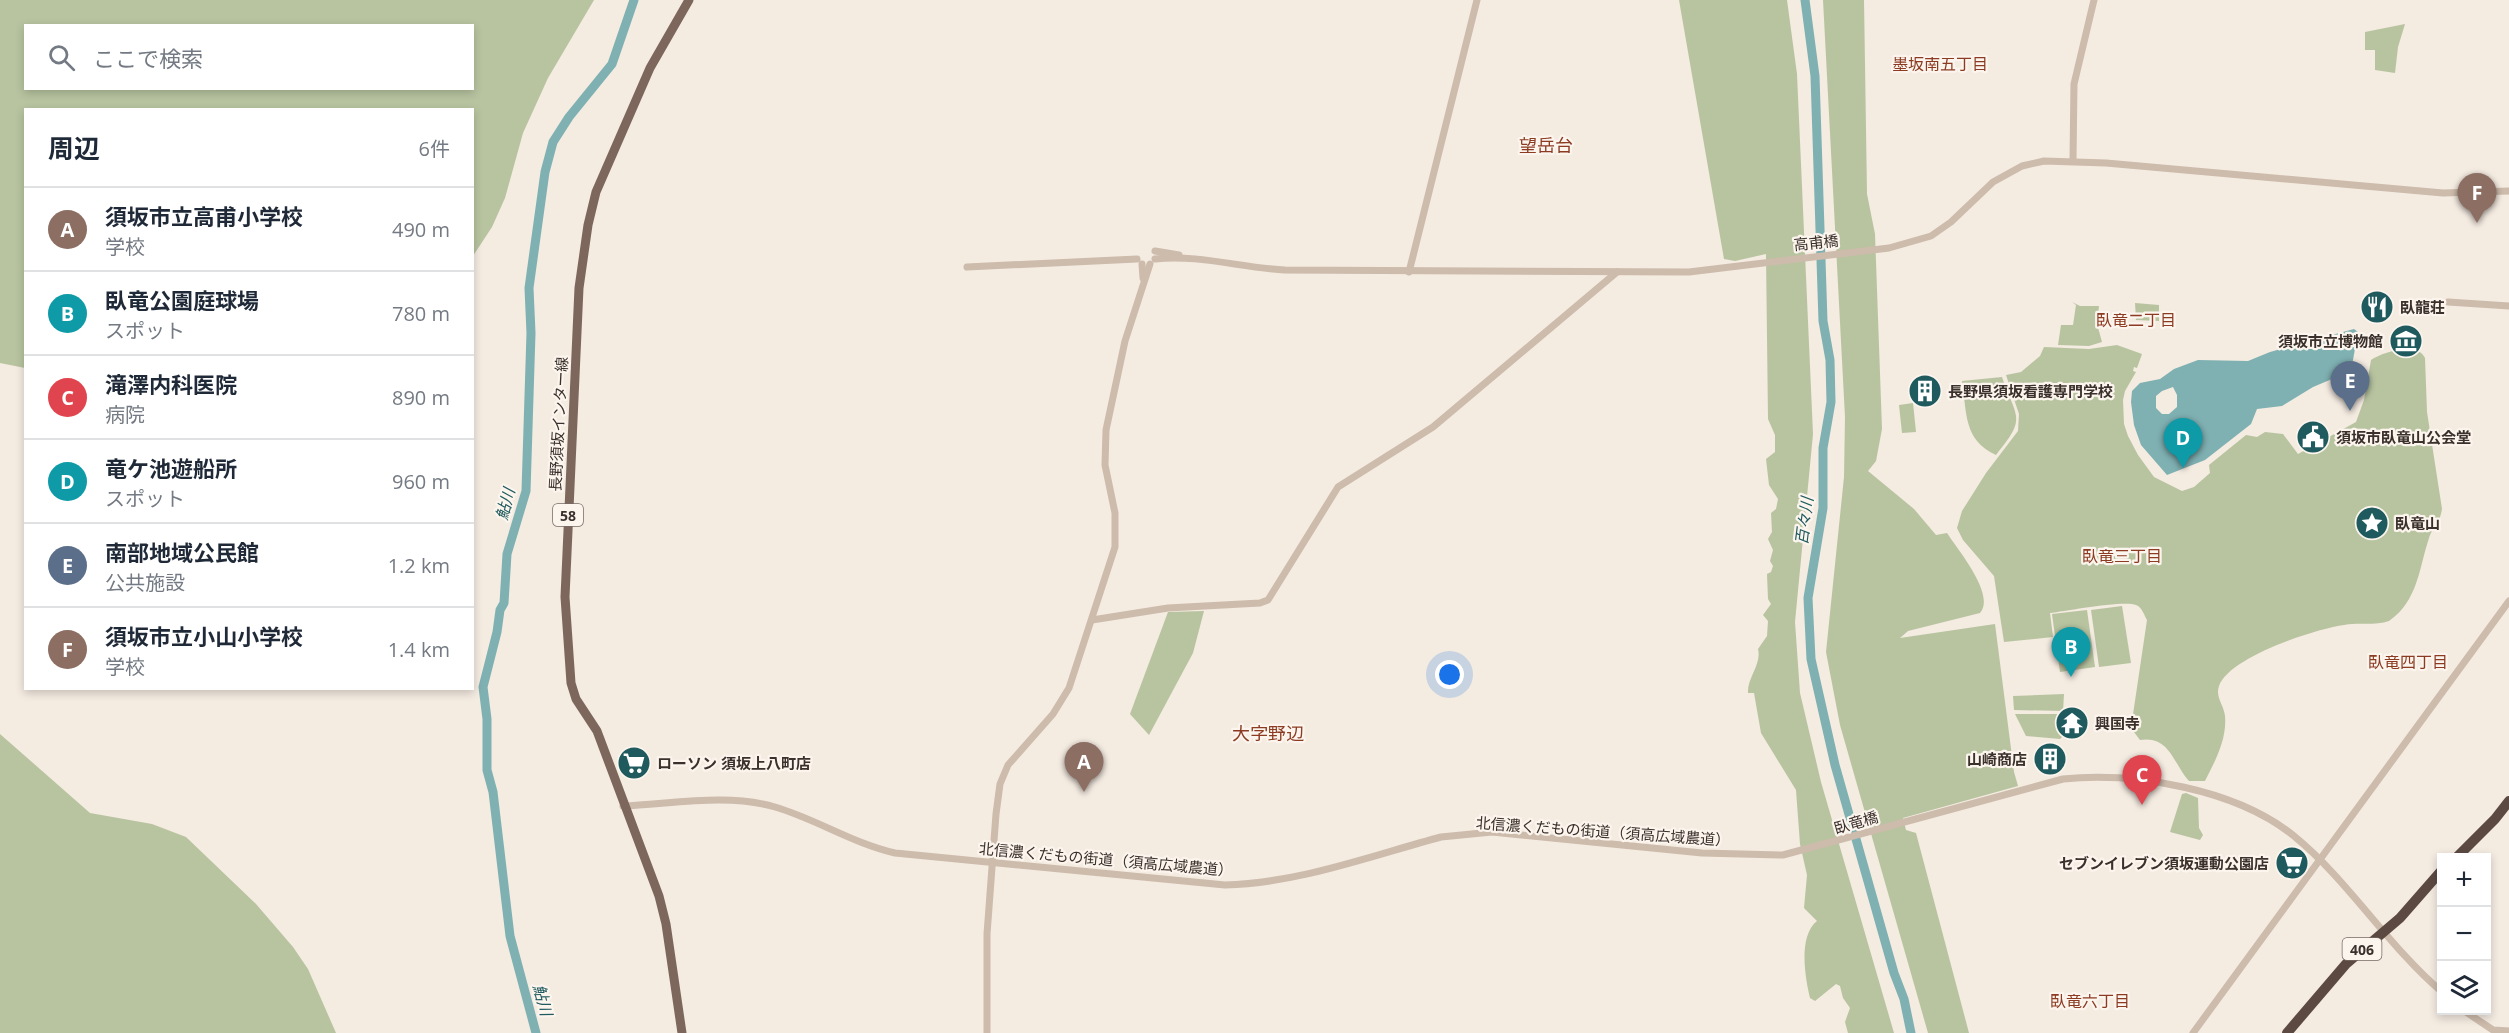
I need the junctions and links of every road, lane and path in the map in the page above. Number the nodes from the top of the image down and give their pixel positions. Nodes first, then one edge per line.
1 (689, 0) edge
2 (1477, 0) edge
3 (2094, 0) edge
4 (2073, 160) junction
5 (2509, 191) edge
6 (1146, 258) junction
7 (967, 267) dead end
8 (1409, 272) junction
9 (1617, 272) junction
10 (2448, 302) dead end
11 (2509, 306) edge
12 (2509, 601) edge
13 (1092, 620) junction
14 (2509, 801) edge
15 (623, 806) junction
16 (1804, 850) joint
17 (2461, 853) edge
18 (2318, 860) junction
19 (993, 862) junction
20 (2437, 876) edge
21 (2383, 933) junction
22 (2437, 988) edge
23 (2469, 1015) edge
24 (2509, 1031) edge
25 (682, 1033) edge
26 (987, 1033) edge
27 (2193, 1033) edge
28 (2287, 1033) edge

1 - 15 main road, 長野須坂インター線 / 58
2 - 8 street
3 - 4 street
4 - 5 street, 高甫橋
4 - 9 street, 高甫橋
6 - 7 street, 高甫橋
6 - 8 street, 高甫橋
6 - 13 street
8 - 9 street, 高甫橋
9 - 13 street
10 - 11 street
12 - 18 street
13 - 19 street
14 - 17 highway
15 - 19 street, 北信濃くだもの街道（須高広域農道）
15 - 25 main road, 長野須坂インター線 / 58
16 - 18 street, 臥竜橋
16 - 19 street, 北信濃くだもの街道（須高広域農道）
18 - 21 street
18 - 27 street
19 - 26 street
20 - 21 highway, 406
21 - 22 street
21 - 28 highway, 406
23 - 24 street

